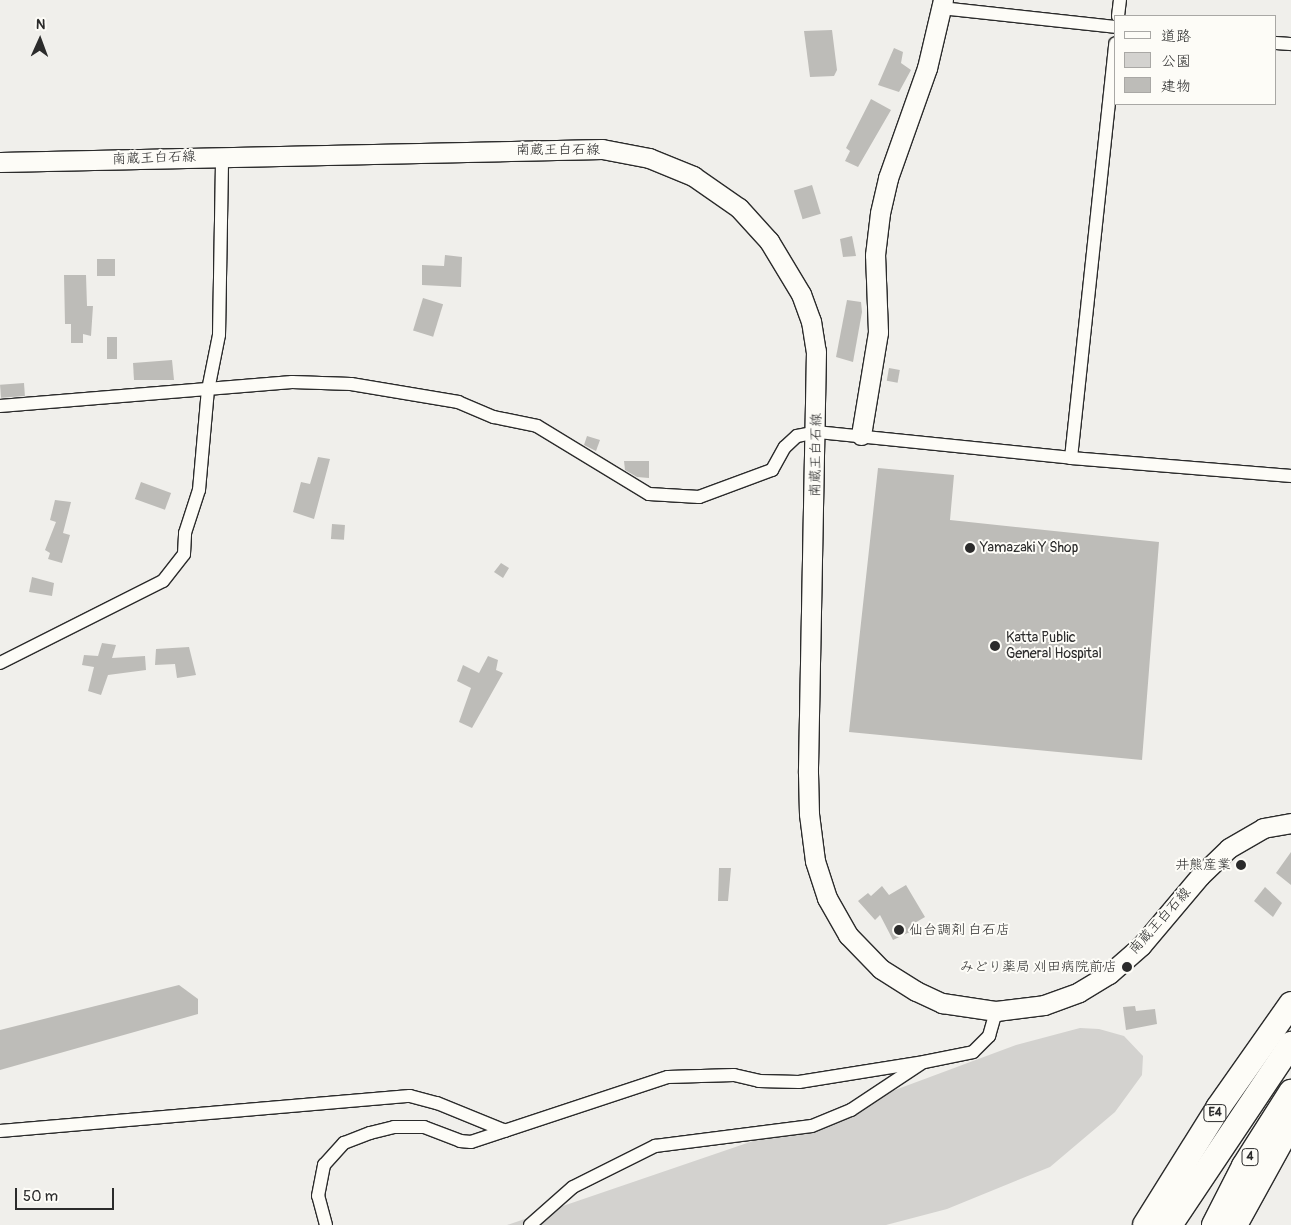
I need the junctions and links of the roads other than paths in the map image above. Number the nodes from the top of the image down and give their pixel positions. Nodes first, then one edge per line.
1 (1120, 0) edge
2 (942, 4) edge
3 (1118, 15) edge
4 (1114, 28) edge
5 (1276, 42) edge
6 (1291, 44) edge
7 (1114, 52) edge
8 (222, 156) junction
9 (0, 162) edge
10 (208, 390) junction
11 (0, 406) edge
12 (817, 432) junction
13 (861, 435) junction
14 (1071, 458) junction
15 (1291, 476) edge
16 (0, 663) edge
17 (1291, 823) edge
18 (1291, 1004) edge
19 (996, 1011) junction
20 (1291, 1044) edge
21 (924, 1062) junction
22 (1291, 1092) edge
23 (1291, 1123) edge
24 (0, 1131) edge
25 (506, 1131) junction
26 (326, 1225) edge
27 (530, 1225) edge
28 (1145, 1225) edge
29 (1170, 1225) edge
30 (1214, 1225) edge
31 (1235, 1225) edge

1 - 3 street
2 - 4 street
2 - 13 main road
5 - 6 street
7 - 14 street
8 - 9 main road, 南蔵王白石線
8 - 10 street
8 - 12 main road, 南蔵王白石線
10 - 11 street
10 - 12 street
10 - 16 street
12 - 13 street
12 - 19 main road, 南蔵王白石線
13 - 14 street
14 - 15 street
17 - 19 main road, 南蔵王白石線
18 - 28 highway, E4
19 - 21 street
20 - 29 highway, E4
21 - 25 street
21 - 27 street
22 - 30 highway, 4
23 - 31 highway, 4
24 - 25 street
25 - 26 street

